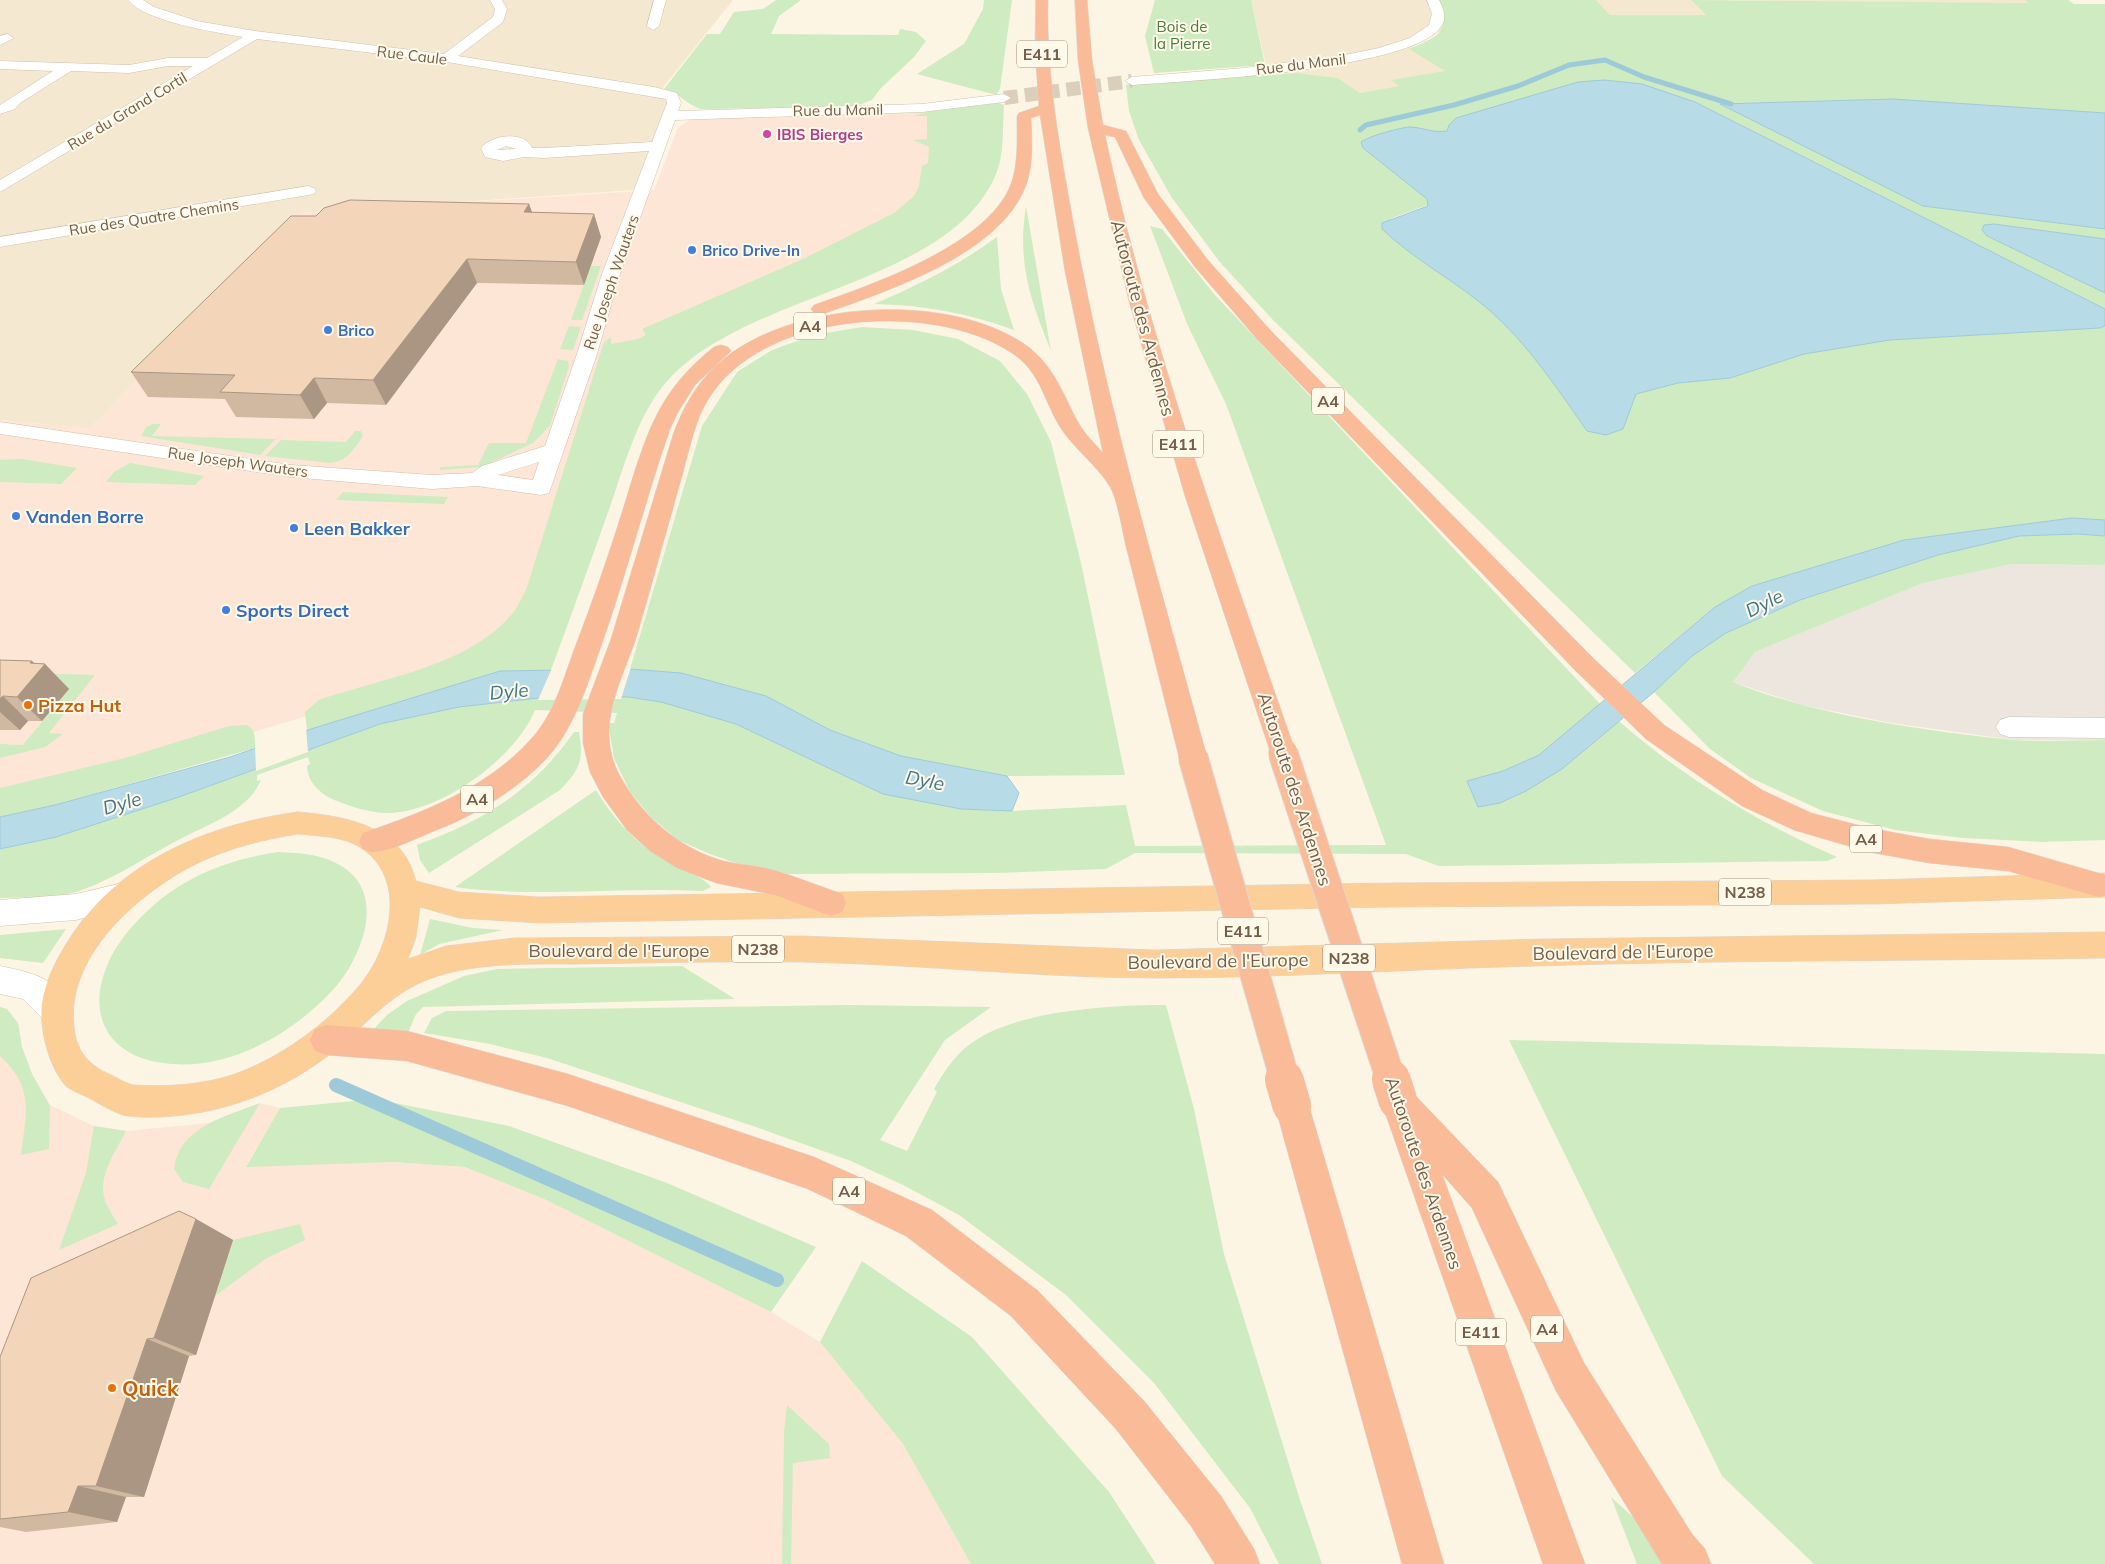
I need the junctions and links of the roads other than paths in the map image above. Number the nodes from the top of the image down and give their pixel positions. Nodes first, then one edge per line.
1 (134, 0) edge
2 (496, 0) edge
3 (660, 0) edge
4 (1042, 0) edge
5 (1081, 0) edge
6 (1433, 0) edge
7 (652, 26) dead end
8 (255, 35) junction
9 (448, 58) junction
10 (206, 62) junction
11 (0, 65) edge
12 (68, 67) junction
13 (1132, 81) tunnel mouth
14 (1004, 98) tunnel mouth
15 (1046, 108) junction
16 (0, 110) edge
17 (671, 116) junction
18 (1095, 128) junction
19 (659, 146) junction
20 (524, 152) dead end
21 (0, 187) edge
22 (308, 192) dead end
23 (0, 242) edge
24 (0, 428) edge
25 (554, 450) junction
26 (477, 479) junction
27 (1122, 487) junction
28 (2009, 727) dead end
29 (2105, 728) edge
30 (373, 841) junction
31 (2102, 885) edge
32 (406, 890) junction
33 (127, 894) junction
34 (831, 903) junction
35 (0, 913) edge
36 (2105, 945) edge
37 (0, 980) edge
38 (371, 995) junction
39 (56, 1011) junction
40 (326, 1040) junction
41 (1398, 1101) junction
42 (1239, 1564) edge
43 (1423, 1564) edge
44 (1564, 1564) edge
45 (1690, 1564) edge

1 - 8 street, Rue Caule
2 - 9 street
3 - 7 street
4 - 15 highway, E411
5 - 18 highway, Autoroute des Ardennes / E411
6 - 13 street, Rue du Manil
8 - 9 street, Rue Caule
8 - 10 street, Rue du Grand Cortil
9 - 17 street, Rue Caule
10 - 12 street
10 - 21 street, Rue du Grand Cortil
11 - 12 street
12 - 16 street
14 - 17 street, Rue du Manil
15 - 27 highway, E411
15 - 30 highway, A4
17 - 19 street, Rue Joseph Wauters
18 - 31 highway, A4
18 - 41 highway, Autoroute des Ardennes / E411, bridge
19 - 20 street
19 - 25 street, Rue Joseph Wauters
22 - 23 street, Rue des Quatre Chemins
24 - 26 street, Rue Joseph Wauters
25 - 26 street, Rue Joseph Wauters
25 - 26 street, Rue Joseph Wauters
27 - 34 highway, A4
27 - 43 highway, E411, bridge
28 - 29 street
30 - 32 highway, Boulevard de l'Europe
30 - 33 highway, Boulevard de l'Europe
31 - 34 highway, N238
32 - 34 highway, N238
32 - 38 highway, Boulevard de l'Europe
33 - 35 street, Boulevard de l'Europe
33 - 39 highway, Boulevard de l'Europe
36 - 38 highway, Boulevard de l'Europe / N238
37 - 39 street
38 - 40 highway, Boulevard de l'Europe
39 - 40 highway, Boulevard de l'Europe
40 - 42 highway, A4
41 - 44 highway, Autoroute des Ardennes / E411
41 - 45 highway, A4

